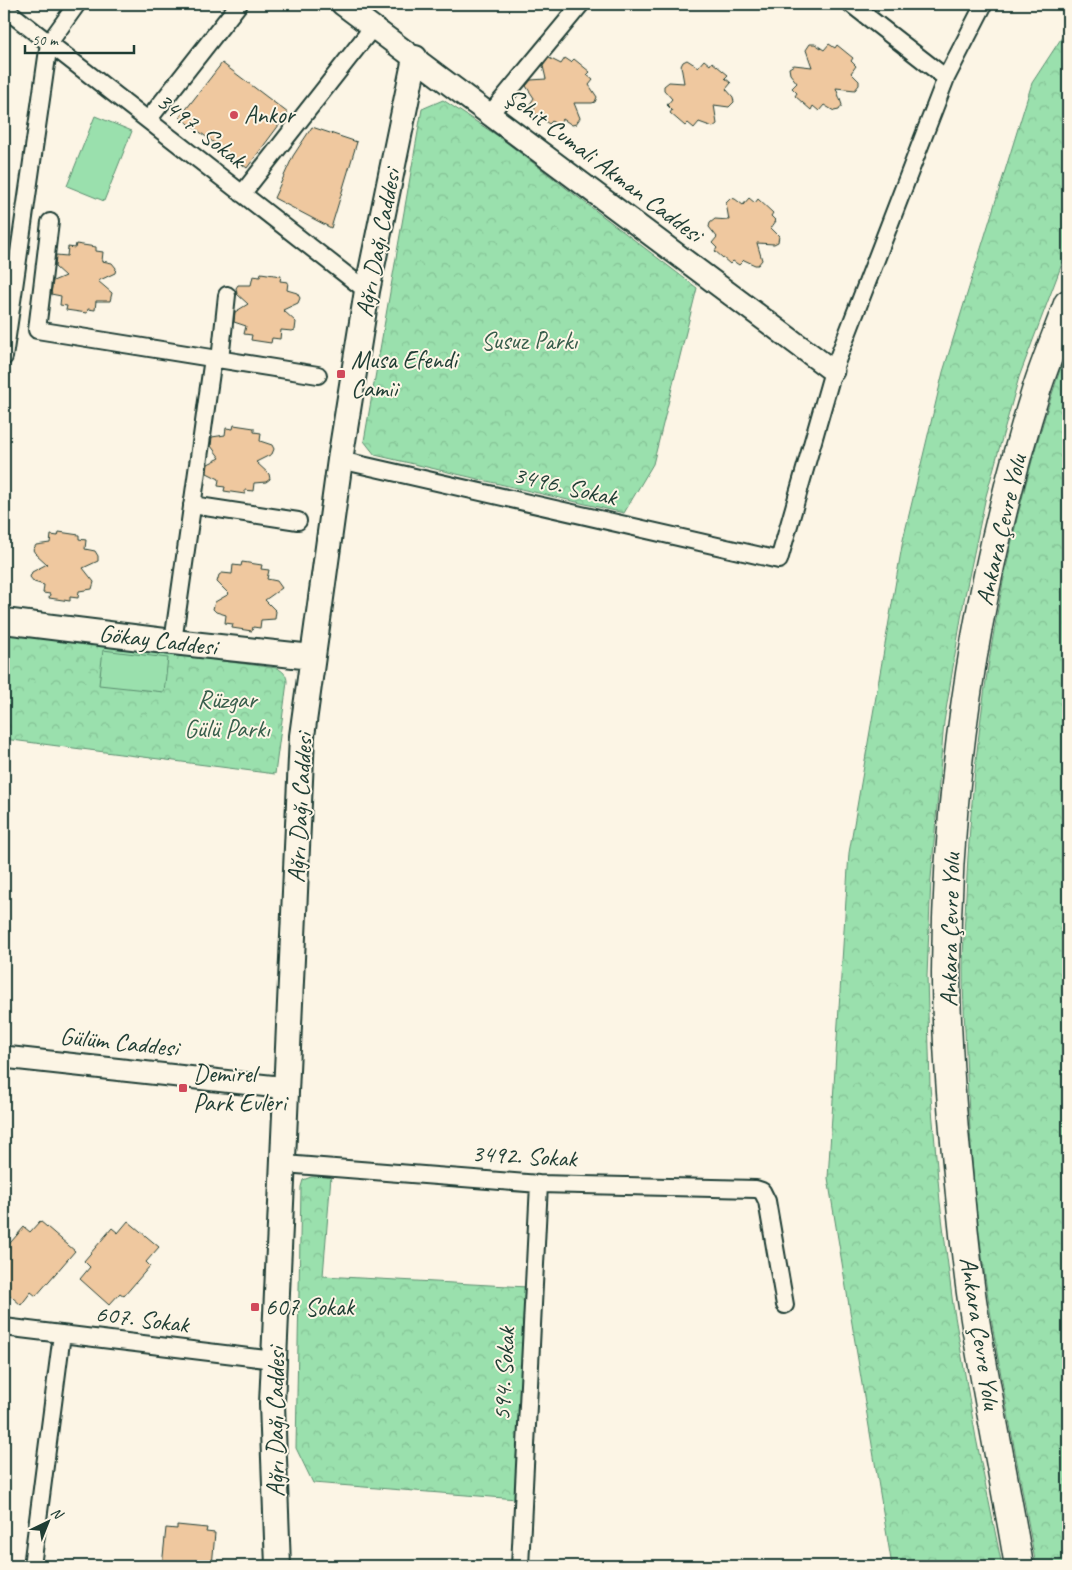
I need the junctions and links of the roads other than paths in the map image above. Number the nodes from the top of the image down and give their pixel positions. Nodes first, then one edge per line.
1 (77, 4) edge
2 (239, 4) edge
3 (342, 4) edge
4 (581, 4) edge
5 (851, 4) edge
6 (984, 4) edge
7 (4, 8) edge
8 (373, 27) junction
9 (48, 43) junction
10 (414, 58) junction
11 (946, 78) junction
12 (490, 114) junction
13 (148, 120) junction
14 (242, 194) junction
15 (50, 222) dead end
16 (367, 291) junction
17 (227, 296) dead end
18 (1068, 304) edge
19 (4, 357) edge
20 (217, 359) junction
21 (833, 371) junction
22 (318, 375) dead end
23 (340, 460) junction
24 (192, 505) junction
25 (298, 521) dead end
26 (4, 621) edge
27 (173, 642) junction
28 (312, 657) junction
29 (4, 1056) edge
30 (288, 1088) junction
31 (284, 1164) junction
32 (539, 1184) junction
33 (785, 1305) dead end
34 (4, 1327) edge
35 (62, 1334) junction
36 (274, 1360) junction
37 (32, 1566) edge
38 (278, 1566) edge
39 (520, 1566) edge
40 (1019, 1566) edge

1 - 9 street
2 - 13 street
3 - 8 street, Şehit Cumali Akman Caddesi
4 - 12 street
5 - 11 street
6 - 11 street
7 - 9 street, 3497. Sokak
8 - 10 street, Şehit Cumali Akman Caddesi
8 - 14 street
9 - 13 street, 3497. Sokak
9 - 19 street
10 - 12 street, Şehit Cumali Akman Caddesi
10 - 16 main road, Ağrı Dağı Caddesi
11 - 21 street
12 - 21 street, Şehit Cumali Akman Caddesi
13 - 14 street, 3497. Sokak
14 - 16 street, 3497. Sokak
15 - 20 street
16 - 23 main road, Ağrı Dağı Caddesi
17 - 20 street
18 - 40 highway, Ankara Çevre Yolu
20 - 22 street
20 - 24 street
21 - 23 street, 3496. Sokak
23 - 28 main road, Ağrı Dağı Caddesi
24 - 25 street
24 - 27 street
26 - 27 main road, Gökay Caddesi
27 - 28 main road, Gökay Caddesi
28 - 30 main road, Ağrı Dağı Caddesi
29 - 30 street, Gülüm Caddesi
30 - 31 main road, Ağrı Dağı Caddesi
31 - 32 street, 3492. Sokak
31 - 36 main road, Ağrı Dağı Caddesi
32 - 33 street, 3492. Sokak
32 - 39 street, 594. Sokak
34 - 35 street, 607. Sokak
35 - 36 street, 607. Sokak
35 - 37 street
36 - 38 main road, Ağrı Dağı Caddesi

